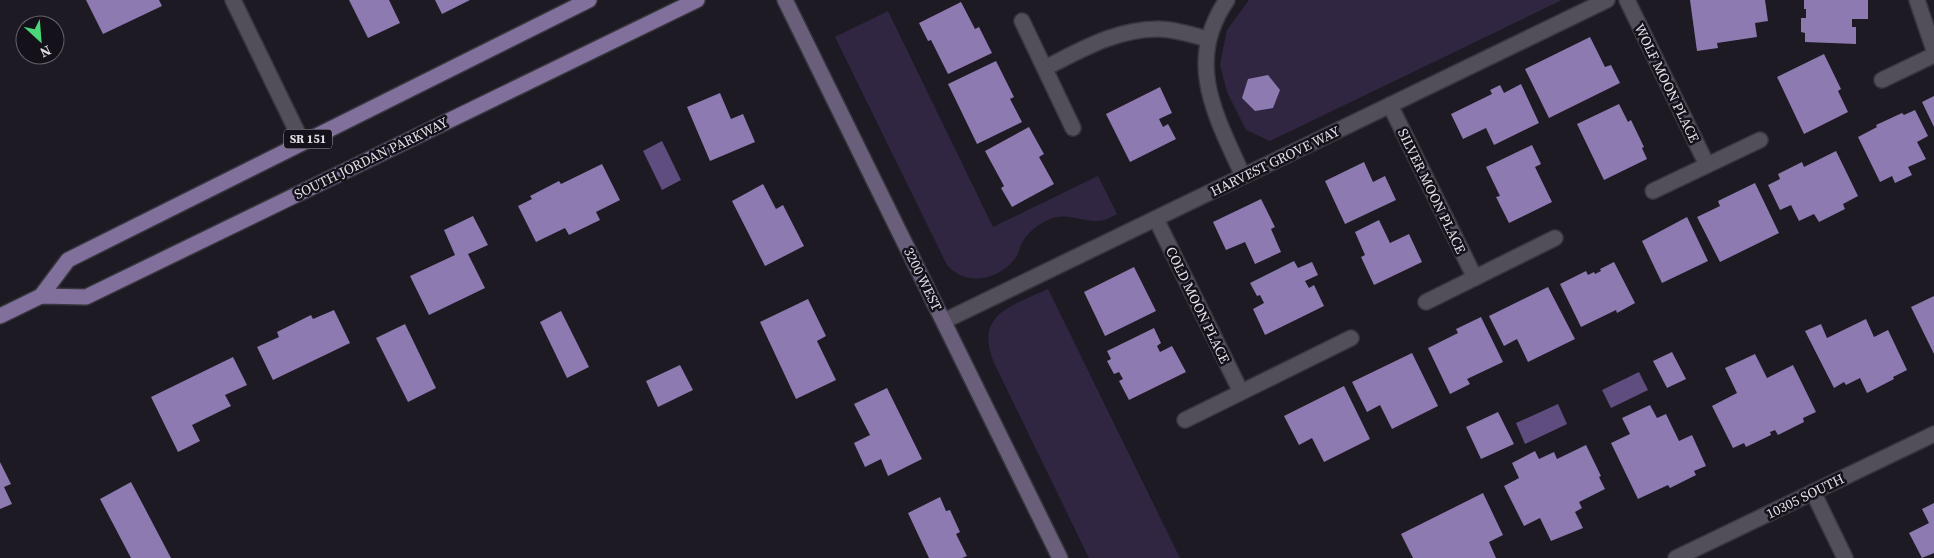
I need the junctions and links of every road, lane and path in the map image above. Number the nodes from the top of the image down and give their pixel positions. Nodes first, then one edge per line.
1 (233, 0) edge
2 (589, 0) edge
3 (698, 0) edge
4 (784, 0) edge
5 (1227, 0) edge
6 (1607, 0) edge
7 (1627, 0) edge
8 (1917, 0) edge
9 (1022, 21) dead end
10 (1208, 39) junction
11 (1934, 50) edge
12 (1934, 55) edge
13 (1044, 68) junction
14 (1882, 80) dead end
15 (1390, 105) junction
16 (1073, 128) dead end
17 (1760, 140) dead end
18 (302, 142) junction
19 (1707, 165) junction
20 (1242, 176) junction
21 (1654, 191) dead end
22 (1156, 219) junction
23 (1555, 238) dead end
24 (1474, 278) junction
25 (41, 296) junction
26 (1426, 302) dead end
27 (0, 316) edge
28 (944, 321) junction
29 (1351, 338) dead end
30 (1241, 392) junction
31 (1184, 420) dead end
32 (1934, 434) edge
33 (1813, 492) junction
34 (1060, 558) edge
35 (1676, 558) edge
36 (1845, 558) edge

1 - 18 street
2 - 18 main road, SOUTH JORDAN PARKWAY / SR 151
3 - 25 main road, SOUTH JORDAN PARKWAY / SR 151
4 - 28 street, 3200 WEST
5 - 10 street
6 - 15 street, HARVEST GROVE WAY
7 - 19 street, WOLF MOON PLACE
8 - 11 street
9 - 13 street
10 - 13 street
10 - 20 street
12 - 14 street
13 - 16 street
15 - 20 street, HARVEST GROVE WAY
15 - 24 street, SILVER MOON PLACE
17 - 19 street
18 - 25 main road, SOUTH JORDAN PARKWAY / SR 151
19 - 21 street
20 - 22 street, HARVEST GROVE WAY
22 - 28 street, HARVEST GROVE WAY
22 - 30 street, COLD MOON PLACE
23 - 24 street
24 - 26 street
25 - 27 main road, SOUTH JORDAN PARKWAY / SR 151
28 - 34 street, 3200 WEST
29 - 30 street
30 - 31 street
32 - 33 street, 10305 SOUTH
33 - 35 street, 10305 SOUTH
33 - 36 street

